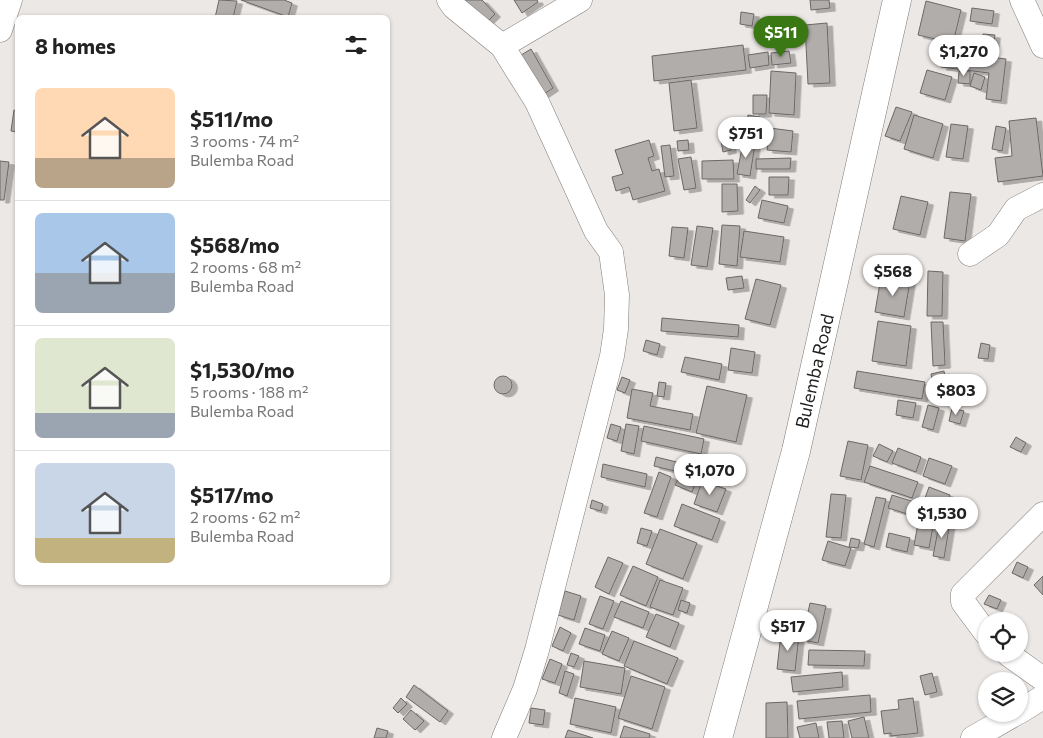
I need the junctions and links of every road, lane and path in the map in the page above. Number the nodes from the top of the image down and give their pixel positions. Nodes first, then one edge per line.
1 (10, 0) edge
2 (449, 0) edge
3 (580, 0) edge
4 (897, 0) edge
5 (1022, 0) edge
6 (0, 30) edge
7 (502, 46) junction
8 (1043, 46) edge
9 (1043, 194) edge
10 (970, 254) dead end
11 (1043, 514) edge
12 (978, 622) edge
13 (1019, 662) edge
14 (1043, 679) edge
15 (1043, 697) edge
16 (1028, 706) edge
17 (1003, 722) edge
18 (986, 734) edge
19 (504, 738) edge
20 (718, 738) edge

1 - 6 street
2 - 7 street
3 - 7 street
4 - 20 main road, Bulemba Road
5 - 8 street
7 - 19 street
9 - 10 street
11 - 12 street
13 - 14 street
15 - 16 street
17 - 18 street

